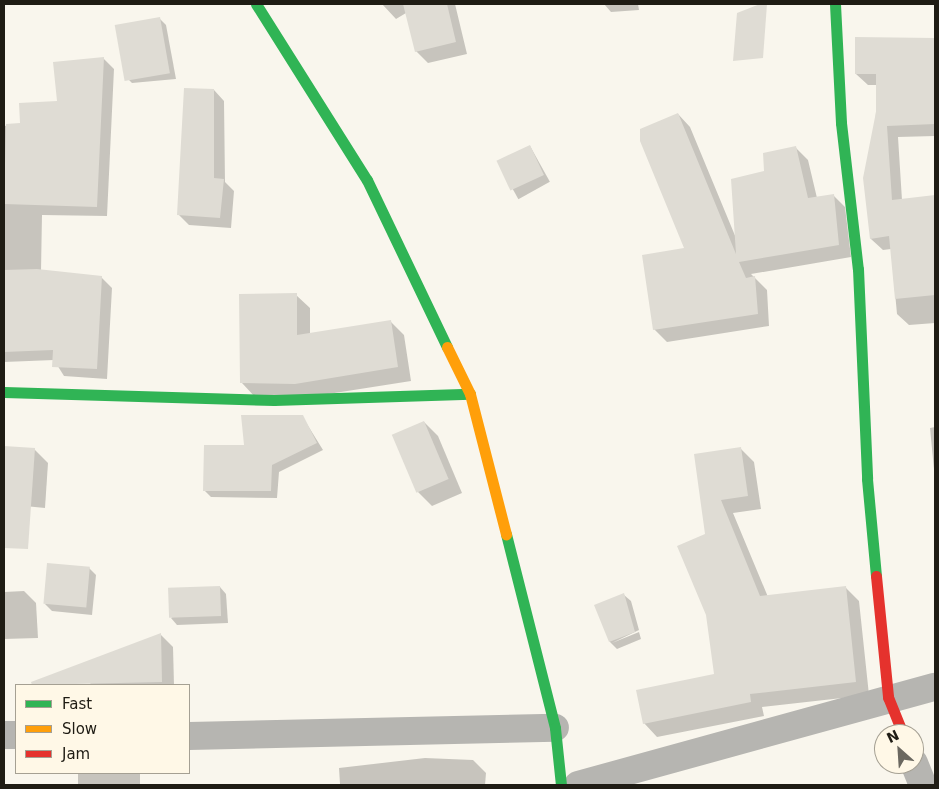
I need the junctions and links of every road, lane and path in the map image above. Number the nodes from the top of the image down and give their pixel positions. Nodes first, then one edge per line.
1 (256, 4) edge
2 (835, 4) edge
3 (4, 392) edge
4 (470, 394) junction
5 (935, 687) edge
6 (888, 697) junction
7 (899, 724) edge
8 (555, 728) junction
9 (190, 736) edge
10 (561, 785) edge
11 (578, 785) edge

1 - 4 street
2 - 6 street
3 - 4 street
4 - 8 street
5 - 6 street
6 - 7 street
6 - 11 street
8 - 9 street
8 - 10 street

